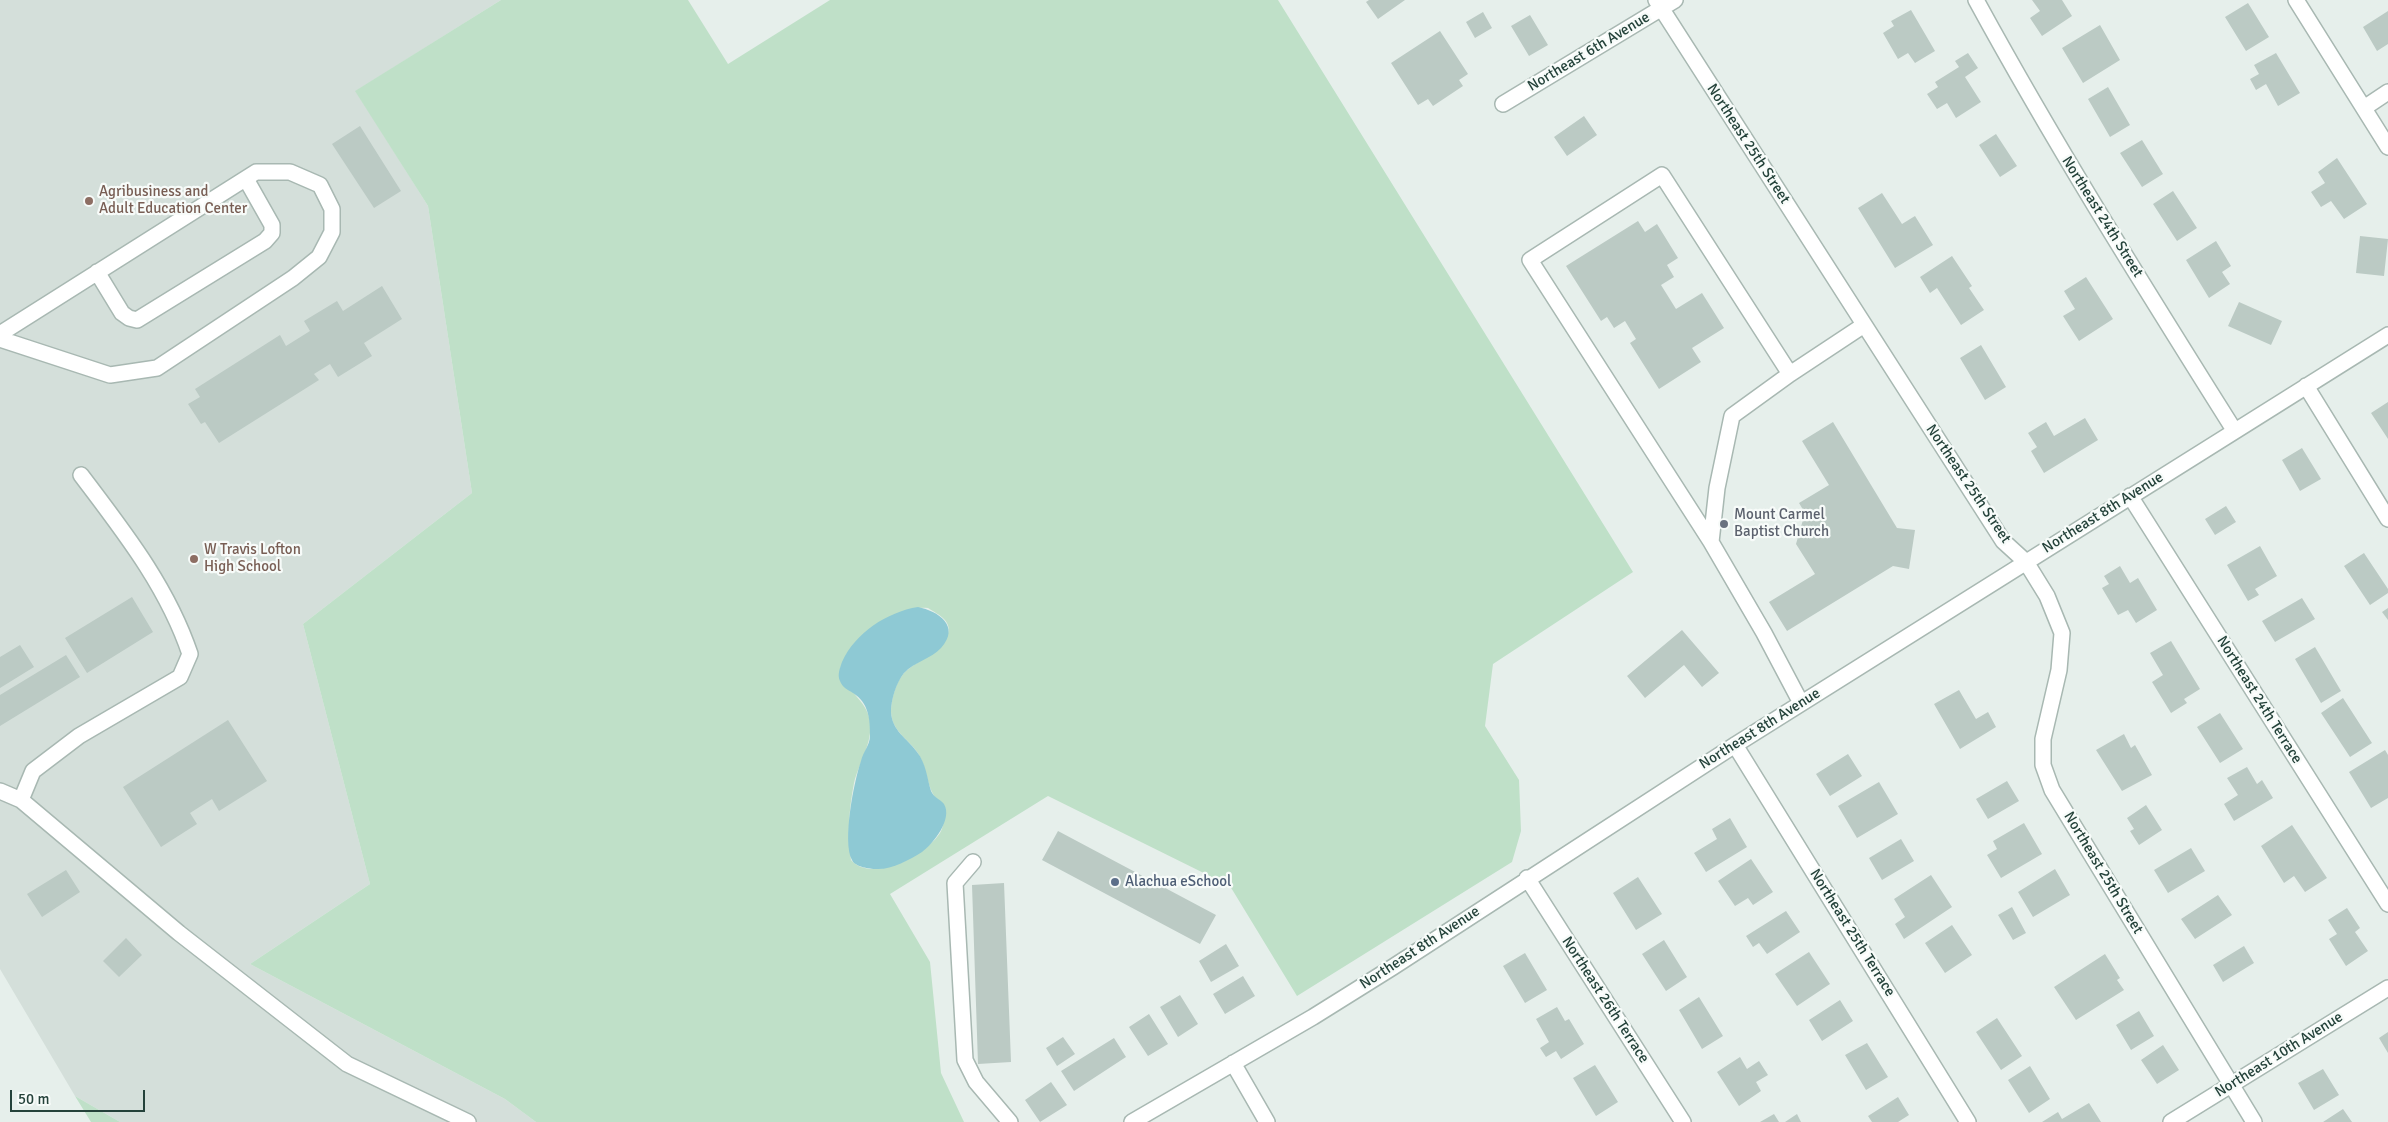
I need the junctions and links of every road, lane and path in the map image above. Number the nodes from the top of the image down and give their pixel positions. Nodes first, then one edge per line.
1 (1675, 0) edge
2 (1976, 0) edge
3 (2296, 0) edge
4 (1658, 4) edge
5 (2388, 92) edge
6 (1503, 104) dead end
7 (2364, 108) junction
8 (2388, 147) edge
9 (246, 179) junction
10 (97, 272) junction
11 (1864, 325) junction
12 (0, 334) edge
13 (2388, 335) edge
14 (0, 339) edge
15 (1790, 374) junction
16 (2306, 386) junction
17 (2234, 430) junction
18 (81, 475) dead end
19 (2130, 496) junction
20 (2388, 519) edge
21 (1711, 542) junction
22 (2026, 562) junction
23 (1801, 703) junction
24 (1735, 745) junction
25 (0, 791) edge
26 (21, 800) junction
27 (973, 862) dead end
28 (1527, 878) junction
29 (2388, 904) edge
30 (2388, 988) edge
31 (1233, 1063) junction
32 (2232, 1085) junction
33 (468, 1122) edge
34 (1010, 1122) edge
35 (1132, 1122) edge
36 (1267, 1122) edge
37 (1683, 1122) edge
38 (1968, 1122) edge
39 (2171, 1122) edge
40 (2254, 1122) edge

1 - 4 street, Northeast 6th Avenue
2 - 17 street, Northeast 24th Street
3 - 7 street
4 - 6 street, Northeast 6th Avenue
4 - 11 street, Northeast 25th Street
5 - 7 street
7 - 8 street
9 - 10 street
9 - 10 street
9 - 14 street
10 - 12 street
11 - 15 street
11 - 22 street, Northeast 25th Street
13 - 16 street, Northeast 8th Avenue
15 - 21 street
15 - 21 street
16 - 17 street, Northeast 8th Avenue
16 - 20 street
17 - 19 street, Northeast 8th Avenue
18 - 26 street
19 - 22 street, Northeast 8th Avenue
19 - 29 street, Northeast 24th Terrace
21 - 23 street
22 - 23 street, Northeast 8th Avenue
22 - 32 street, Northeast 25th Street
23 - 24 street, Northeast 8th Avenue
24 - 28 street, Northeast 8th Avenue
24 - 38 street, Northeast 25th Terrace
25 - 26 street
26 - 33 street
27 - 34 street
28 - 31 street, Northeast 8th Avenue
28 - 37 street, Northeast 26th Terrace
30 - 32 street, Northeast 10th Avenue
31 - 35 street, Northeast 8th Avenue
31 - 36 street
32 - 39 street, Northeast 10th Avenue
32 - 40 street, Northeast 25th Street

